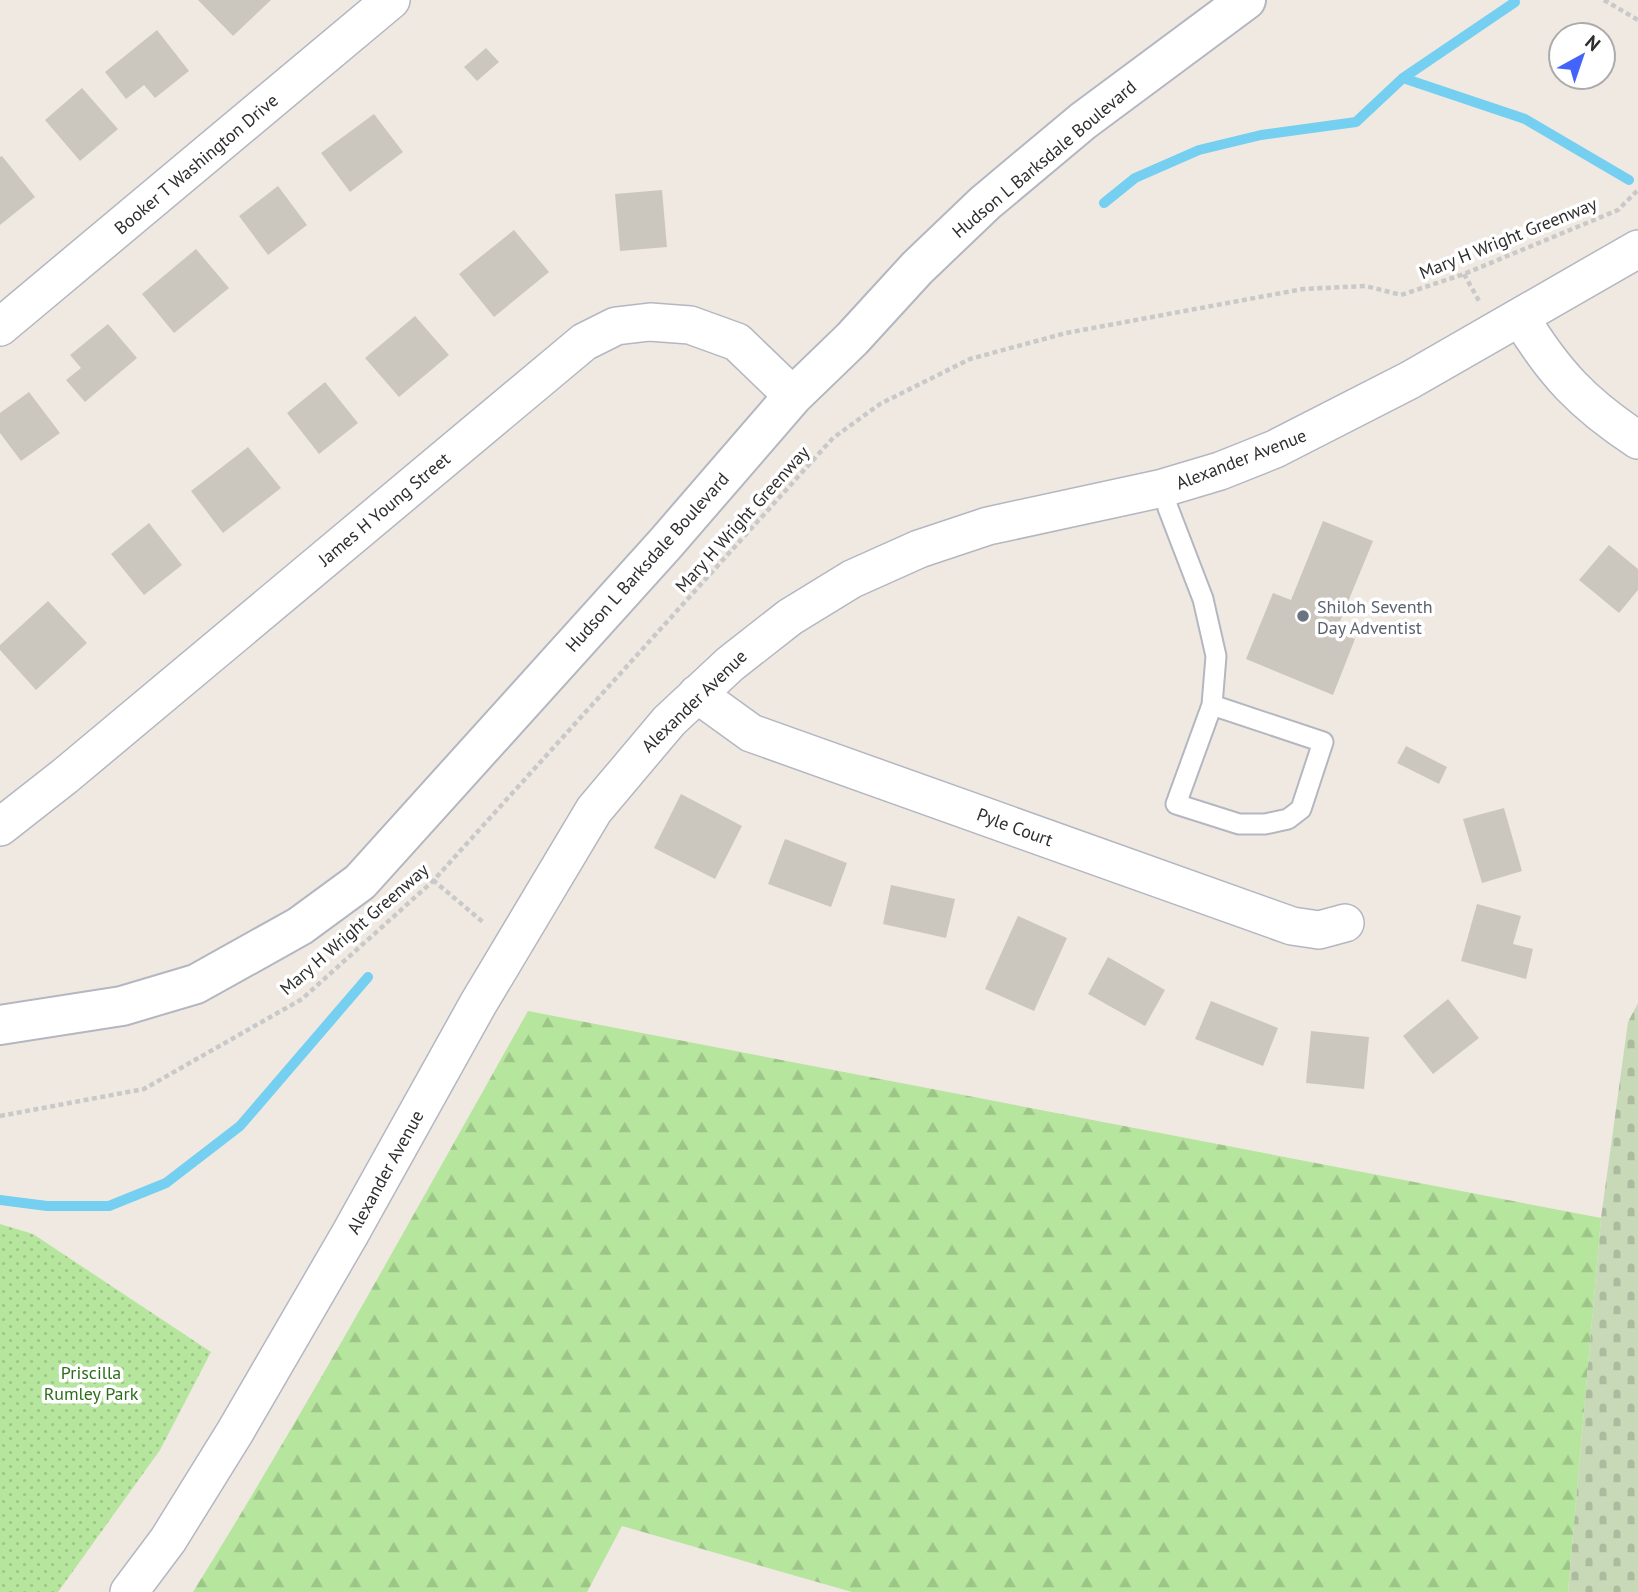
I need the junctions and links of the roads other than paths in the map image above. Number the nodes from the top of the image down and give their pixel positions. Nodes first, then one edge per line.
1 (391, 0) edge
2 (1246, 0) edge
3 (1638, 249) edge
4 (1520, 317) junction
5 (0, 327) edge
6 (793, 396) junction
7 (1638, 440) edge
8 (1163, 488) junction
9 (696, 694) junction
10 (1212, 705) junction
11 (0, 827) edge
12 (1345, 923) dead end
13 (0, 1025) edge
14 (129, 1592) edge

1 - 5 street, Booker T Washington Drive
2 - 6 street, Hudson L Barksdale Boulevard
3 - 4 street, Alexander Avenue
4 - 7 street
4 - 8 street, Alexander Avenue
6 - 11 street, James H Young Street
6 - 13 street, Hudson L Barksdale Boulevard
8 - 9 street, Alexander Avenue
8 - 10 lane
9 - 12 street, Pyle Court
9 - 14 street, Alexander Avenue
10 - 10 lane

